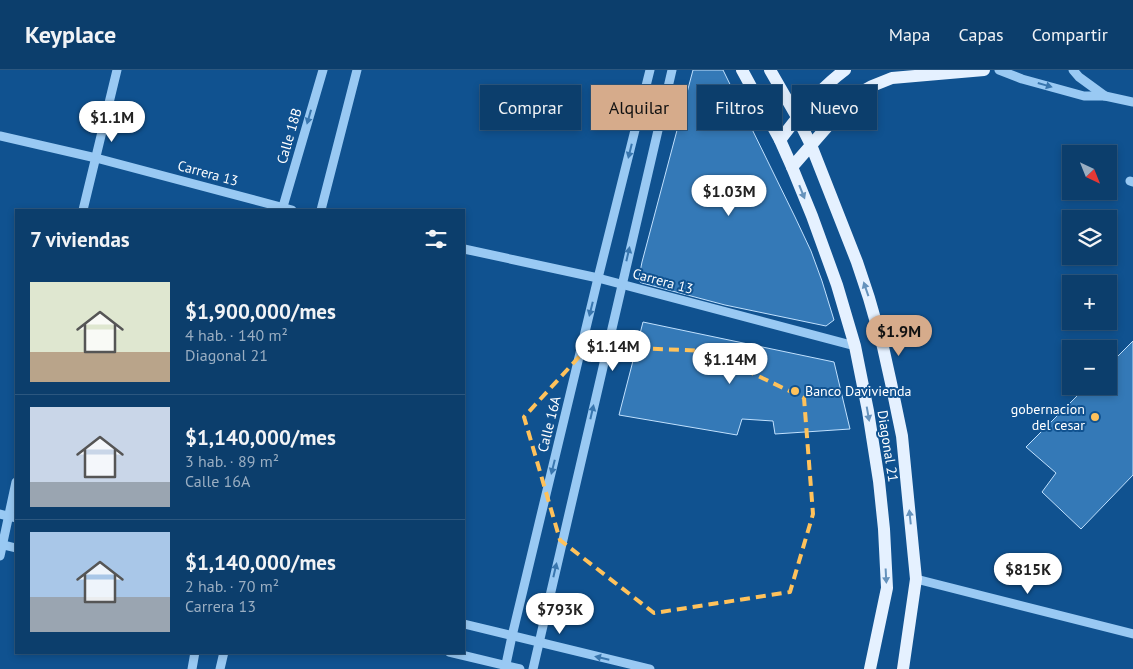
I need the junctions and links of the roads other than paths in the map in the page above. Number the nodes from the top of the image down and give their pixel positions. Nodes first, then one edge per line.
1 (117, 70) edge
2 (322, 70) edge
3 (357, 70) edge
4 (650, 70) edge
5 (672, 70) edge
6 (742, 70) edge
7 (770, 70) edge
8 (845, 70) edge
9 (984, 70) edge
10 (999, 70) edge
11 (1073, 70) edge
12 (827, 85) edge
13 (1105, 96) junction
14 (1133, 102) edge
15 (792, 108) edge
16 (792, 124) edge
17 (804, 130) edge
18 (0, 136) edge
19 (780, 140) junction
20 (811, 145) junction
21 (96, 158) junction
22 (792, 167) junction
23 (83, 209) edge
24 (286, 209) edge
25 (321, 209) edge
26 (465, 249) edge
27 (598, 278) junction
28 (621, 284) junction
29 (855, 346) junction
30 (15, 486) edge
31 (8, 516) edge
32 (1, 545) edge
33 (15, 548) edge
34 (0, 556) edge
35 (916, 579) junction
36 (465, 624) edge
37 (1133, 634) edge
38 (512, 636) junction
39 (539, 643) junction
40 (195, 654) edge
41 (224, 654) edge
42 (457, 654) edge
43 (506, 667) edge
44 (192, 669) edge
45 (220, 669) edge
46 (520, 669) edge
47 (532, 669) edge
48 (650, 669) edge
49 (870, 669) edge
50 (903, 669) edge

1 - 21 street
2 -> 24 street, Calle 18B
3 - 25 street
4 -> 27 street, Calle 16A
28 -> 5 street
6 - 19 main road, Diagonal 21
7 - 15 main road, Diagonal 21
8 - 12 main road
9 - 20 main road
10 -> 13 street
11 - 13 street
13 - 14 street
16 - 19 main road
17 - 20 main road, Diagonal 21
18 - 21 street, Carrera 13
19 - 22 main road, Diagonal 21
20 - 22 main road
35 -> 20 main road, Diagonal 21
21 - 23 street
21 - 24 street, Carrera 13
22 -> 29 main road, Diagonal 21
26 - 27 street, Carrera 13
27 - 28 street, Carrera 13
27 -> 38 street, Calle 16A
28 - 29 street, Carrera 13
39 -> 28 street
29 -> 49 main road, Diagonal 21
30 - 31 street
31 - 32 street
32 - 33 street
32 - 34 street
35 - 37 street
35 - 50 main road, Diagonal 21
36 - 38 street
38 - 39 street
38 - 43 street, Calle 16A
39 - 47 street
48 -> 39 street
40 - 44 street
41 - 45 street
42 - 43 street
43 - 46 street

